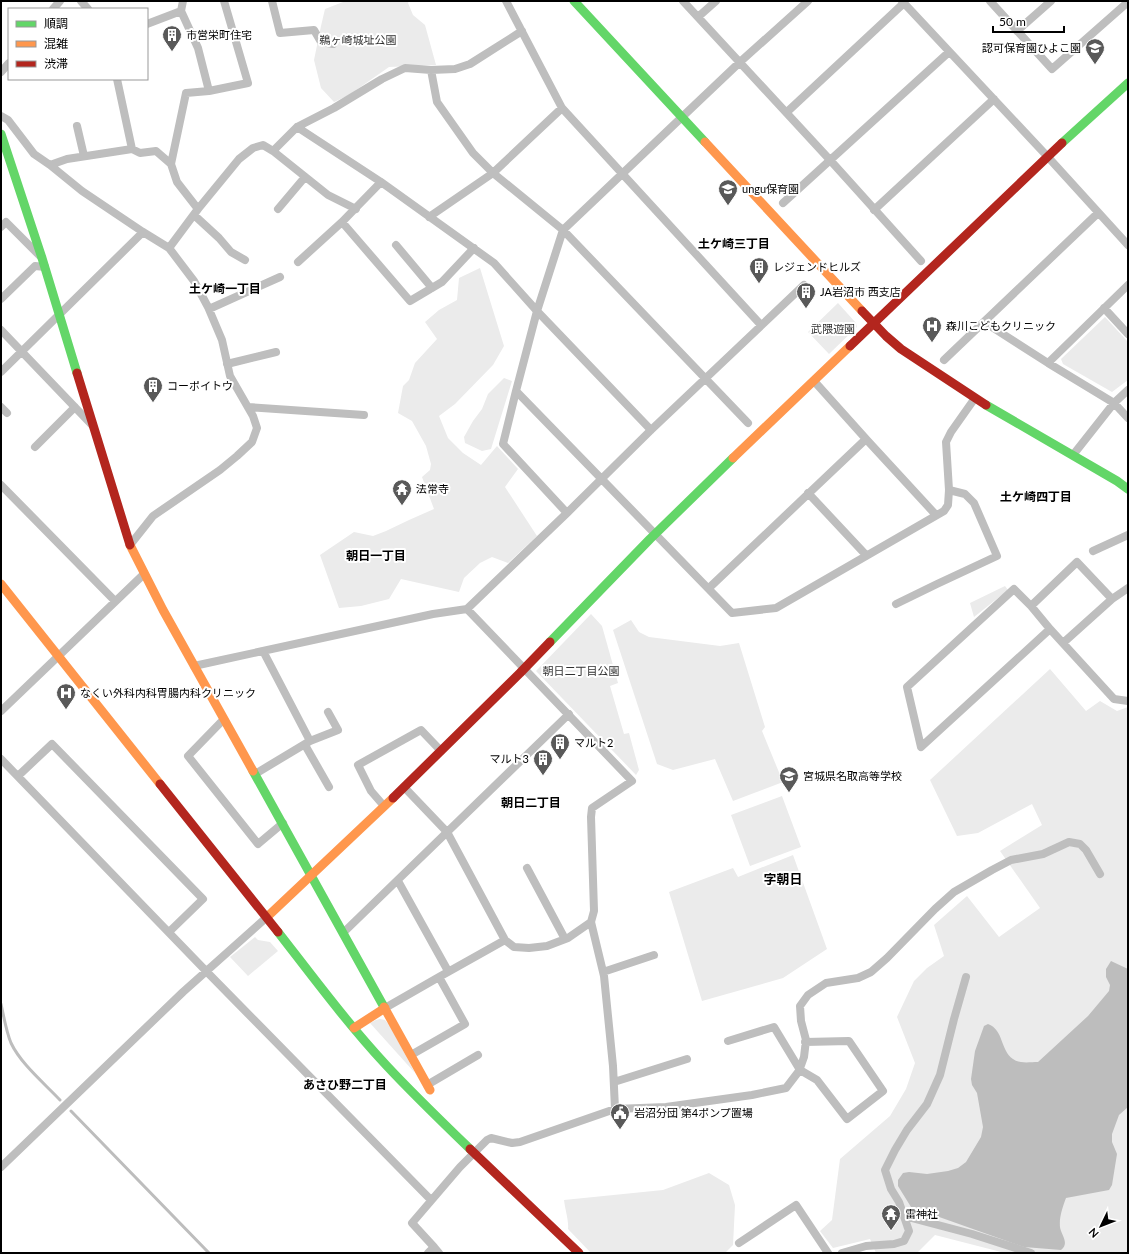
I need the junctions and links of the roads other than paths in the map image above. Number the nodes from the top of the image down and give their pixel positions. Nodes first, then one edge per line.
1 (183, 1) edge
2 (224, 1) edge
3 (272, 1) edge
4 (506, 1) edge
5 (574, 1) edge
6 (683, 1) edge
7 (716, 1) edge
8 (808, 1) edge
9 (990, 1) edge
10 (1051, 1) edge
11 (903, 2) edge
12 (1128, 2) edge
13 (182, 10) junction
14 (698, 17) junction
15 (148, 24) edge
16 (1018, 30) junction
17 (522, 31) junction
18 (333, 44) dead end
19 (949, 52) junction
20 (740, 62) junction
21 (8, 64) edge
22 (431, 70) junction
23 (1, 72) edge
24 (117, 80) edge
25 (1128, 83) edge
26 (209, 91) junction
27 (994, 99) junction
28 (562, 108) junction
29 (787, 112) junction
30 (1, 116) edge
31 (682, 117) junction
32 (77, 126) dead end
33 (297, 127) junction
34 (1, 134) edge
35 (132, 149) junction
36 (273, 151) junction
37 (84, 156) junction
38 (1047, 156) junction
39 (830, 160) junction
40 (171, 164) junction
41 (50, 165) junction
42 (492, 172) junction
43 (622, 173) junction
44 (305, 177) junction
45 (381, 182) junction
46 (783, 203) dead end
47 (278, 209) dead end
48 (356, 209) junction
49 (874, 210) junction
50 (196, 212) junction
51 (1098, 213) junction
52 (429, 217) junction
53 (342, 222) junction
54 (1, 227) edge
55 (562, 230) junction
56 (143, 232) junction
57 (396, 245) dead end
58 (1128, 245) edge
59 (169, 248) junction
60 (474, 248) junction
61 (245, 260) dead end
62 (921, 261) dead end
63 (43, 262) junction
64 (298, 262) dead end
65 (280, 278) dead end
66 (804, 285) dead end
67 (1128, 285) edge
68 (432, 288) junction
69 (1, 299) edge
70 (1104, 308) junction
71 (209, 309) junction
72 (537, 311) junction
73 (60, 315) junction
74 (984, 322) junction
75 (874, 324) junction
76 (761, 325) junction
77 (1, 330) edge
78 (1128, 334) edge
79 (21, 352) junction
80 (276, 352) dead end
81 (944, 360) dead end
82 (1048, 363) junction
83 (227, 364) junction
84 (1, 372) edge
85 (706, 379) junction
86 (814, 381) junction
87 (1128, 390) edge
88 (516, 391) junction
89 (975, 398) junction
90 (1114, 403) junction
91 (75, 407) junction
92 (248, 407) junction
93 (364, 415) dead end
94 (1128, 418) edge
95 (748, 424) dead end
96 (92, 425) junction
97 (651, 430) junction
98 (866, 439) junction
99 (34, 447) dead end
100 (1073, 455) junction
101 (602, 479) junction
102 (1, 485) edge
103 (1128, 489) edge
104 (949, 490) junction
105 (808, 493) junction
106 (567, 514) junction
107 (936, 515) junction
108 (656, 534) junction
109 (1128, 535) edge
110 (130, 545) junction
111 (1093, 551) dead end
112 (866, 555) junction
113 (144, 574) junction
114 (1, 584) edge
115 (709, 588) junction
116 (1128, 588) edge
117 (1112, 599) junction
118 (115, 602) junction
119 (896, 604) dead end
120 (1031, 606) junction
121 (467, 609) junction
122 (1050, 629) junction
123 (1064, 643) junction
124 (263, 651) junction
125 (58, 655) junction
126 (194, 666) junction
127 (525, 668) junction
128 (1128, 701) edge
129 (1, 711) edge
130 (328, 712) dead end
131 (569, 714) junction
132 (224, 719) junction
133 (307, 743) junction
134 (441, 751) junction
135 (1, 759) edge
136 (256, 774) junction
137 (18, 776) junction
138 (329, 787) dead end
139 (404, 787) junction
140 (384, 806) junction
141 (283, 823) junction
142 (447, 832) junction
143 (527, 868) dead end
144 (311, 874) junction
145 (1100, 874) dead end
146 (398, 881) junction
147 (267, 917) junction
148 (591, 922) junction
149 (169, 932) junction
150 (344, 932) junction
151 (565, 939) junction
152 (505, 940) junction
153 (654, 955) dead end
154 (448, 971) junction
155 (207, 972) junction
156 (603, 972) junction
157 (438, 977) junction
158 (966, 977) dead end
159 (385, 1008) junction
160 (354, 1028) junction
161 (728, 1042) dead end
162 (806, 1042) junction
163 (411, 1055) junction
164 (478, 1055) dead end
165 (687, 1059) dead end
166 (800, 1070) junction
167 (614, 1082) junction
168 (428, 1088) joint
169 (615, 1109) junction
170 (474, 1152) junction
171 (1, 1167) edge
172 (431, 1200) junction
173 (904, 1216) junction
174 (739, 1243) dead end
175 (434, 1251) edge
176 (579, 1253) edge
177 (828, 1253) edge
178 (842, 1253) edge
179 (1031, 1253) edge

1 - 13 street
2 - 26 street
3 - 18 street
4 - 17 street
5 - 31 street
6 - 14 street
7 - 14 street
8 - 20 street
9 - 16 street
10 - 16 street
11 - 19 street
11 - 29 street
12 - 16 street
13 - 15 street
13 - 26 street
14 - 20 street
17 - 22 street
17 - 28 street
19 - 27 street
19 - 39 street
20 - 29 street
20 - 31 street
21 - 23 street
22 - 33 street
22 - 42 street
24 - 35 street
25 - 38 street
26 - 40 street
27 - 38 street
27 - 49 street
28 - 42 street
28 - 43 street
29 - 39 street
30 - 41 street
31 - 43 street
31 - 75 street
32 - 37 street
33 - 36 street
33 - 45 street
34 - 63 street
35 - 37 street
35 - 40 street
36 - 44 street
36 - 50 street
37 - 41 street
38 - 51 street
38 - 75 street
39 - 46 street
39 - 49 street
40 - 50 street
41 - 56 street
42 - 52 street
42 - 55 street
43 - 55 street
43 - 76 street
44 - 47 street
44 - 48 street
45 - 48 street
45 - 52 street
48 - 53 street
49 - 62 street
50 - 59 street
50 - 61 street
51 - 58 street
51 - 74 street
52 - 60 street
53 - 64 street
53 - 68 street
54 - 63 street
55 - 72 street
55 - 85 street
56 - 59 street
56 - 73 street
57 - 68 street
59 - 71 street
60 - 68 street
60 - 72 street
63 - 69 street
63 - 73 street
65 - 71 street
66 - 76 street
67 - 70 street
70 - 78 street
70 - 82 street
71 - 83 street
72 - 88 street
72 - 97 street
73 - 79 street
73 - 96 street
74 - 81 street
74 - 82 street
75 - 86 street
75 - 89 street
76 - 85 street
77 - 79 street
79 - 84 street
79 - 91 street
80 - 83 street
82 - 90 street
83 - 92 street
85 - 95 street
85 - 97 street
86 - 98 street
86 - 108 street
87 - 90 street
88 - 101 street
88 - 106 street
89 - 100 street
89 - 104 street
90 - 94 street
90 - 100 street
91 - 96 street
91 - 99 street
92 - 93 street
92 - 110 street
96 - 110 street
97 - 101 street
98 - 105 street
98 - 107 street
100 - 103 street
101 - 106 street
101 - 108 street
102 - 118 street
104 - 107 street
104 - 119 street
105 - 112 street
105 - 115 street
106 - 121 street
107 - 112 street
108 - 115 street
108 - 127 street
109 - 111 street
110 - 113 street
112 - 115 street
113 - 118 street
113 - 126 street
114 - 125 street
116 - 117 street
117 - 120 street
117 - 123 street
118 - 125 street
120 - 122 street
120 - 122 street
121 - 124 street
121 - 127 street
122 - 123 street
123 - 128 street
124 - 126 street
124 - 133 street
125 - 129 street
125 - 147 street
126 - 132 street
127 - 131 street
127 - 134 street
130 - 133 street
131 - 142 street
131 - 148 street
132 - 136 street
132 - 141 street
133 - 136 street
133 - 138 street
134 - 139 street
134 - 140 street
135 - 137 street
136 - 141 street
137 - 149 street
137 - 149 street
139 - 140 street
139 - 142 street
140 - 144 street
141 - 144 street
142 - 146 street
142 - 152 street
143 - 151 street
144 - 147 street
144 - 150 street
145 - 162 street
146 - 150 street
146 - 154 street
147 - 155 street
147 - 160 street
148 - 151 street
148 - 156 street
149 - 155 street
150 - 159 street
151 - 152 street
152 - 154 street
153 - 156 street
154 - 157 street
155 - 171 street
155 - 172 street
156 - 167 street
157 - 159 street
157 - 163 street
158 - 173 street
159 - 160 street
159 - 163 street
160 - 170 street
161 - 166 street
162 - 166 street
162 - 166 street
163 - 168 street
164 - 168 street
165 - 167 street
166 - 169 street
167 - 169 street
169 - 170 street
170 - 172 street
170 - 176 street
172 - 175 street
173 - 178 street
173 - 179 street
174 - 177 street

